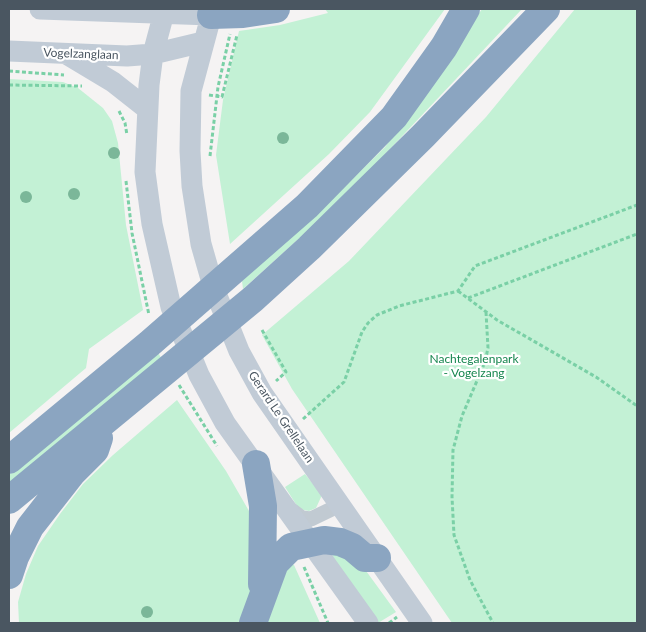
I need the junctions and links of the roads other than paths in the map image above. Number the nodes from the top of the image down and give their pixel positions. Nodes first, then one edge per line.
1 (40, 9) edge
2 (276, 9) edge
3 (466, 9) edge
4 (546, 9) edge
5 (164, 11) edge
6 (225, 13) edge
7 (203, 42) junction
8 (9, 51) edge
9 (67, 54) junction
10 (153, 54) junction
11 (146, 108) junction
12 (105, 420) junction
13 (9, 460) edge
14 (256, 464) junction
15 (9, 500) edge
16 (340, 505) junction
17 (286, 507) junction
18 (309, 541) junction
19 (377, 558) junction
20 (9, 575) edge
21 (257, 613) edge
22 (368, 623) edge
23 (422, 623) edge

1 - 5 street
2 - 6 highway
3 - 13 highway
4 - 12 highway
5 - 6 street
5 - 10 street
6 - 7 street, Gerard Le Grellelaan
7 - 10 street, Vogelzanglaan
7 - 16 street, Gerard Le Grellelaan
8 - 9 street, Vogelzanglaan
9 - 10 street, Vogelzanglaan
9 - 11 street
10 - 11 street
11 - 14 street
12 - 15 highway
12 - 20 highway
14 - 17 street
14 - 21 highway
16 - 17 street
16 - 19 street, Gerard Le Grellelaan
17 - 18 street
18 - 19 highway
18 - 21 highway
18 - 22 street
19 - 23 street, Gerard Le Grellelaan

